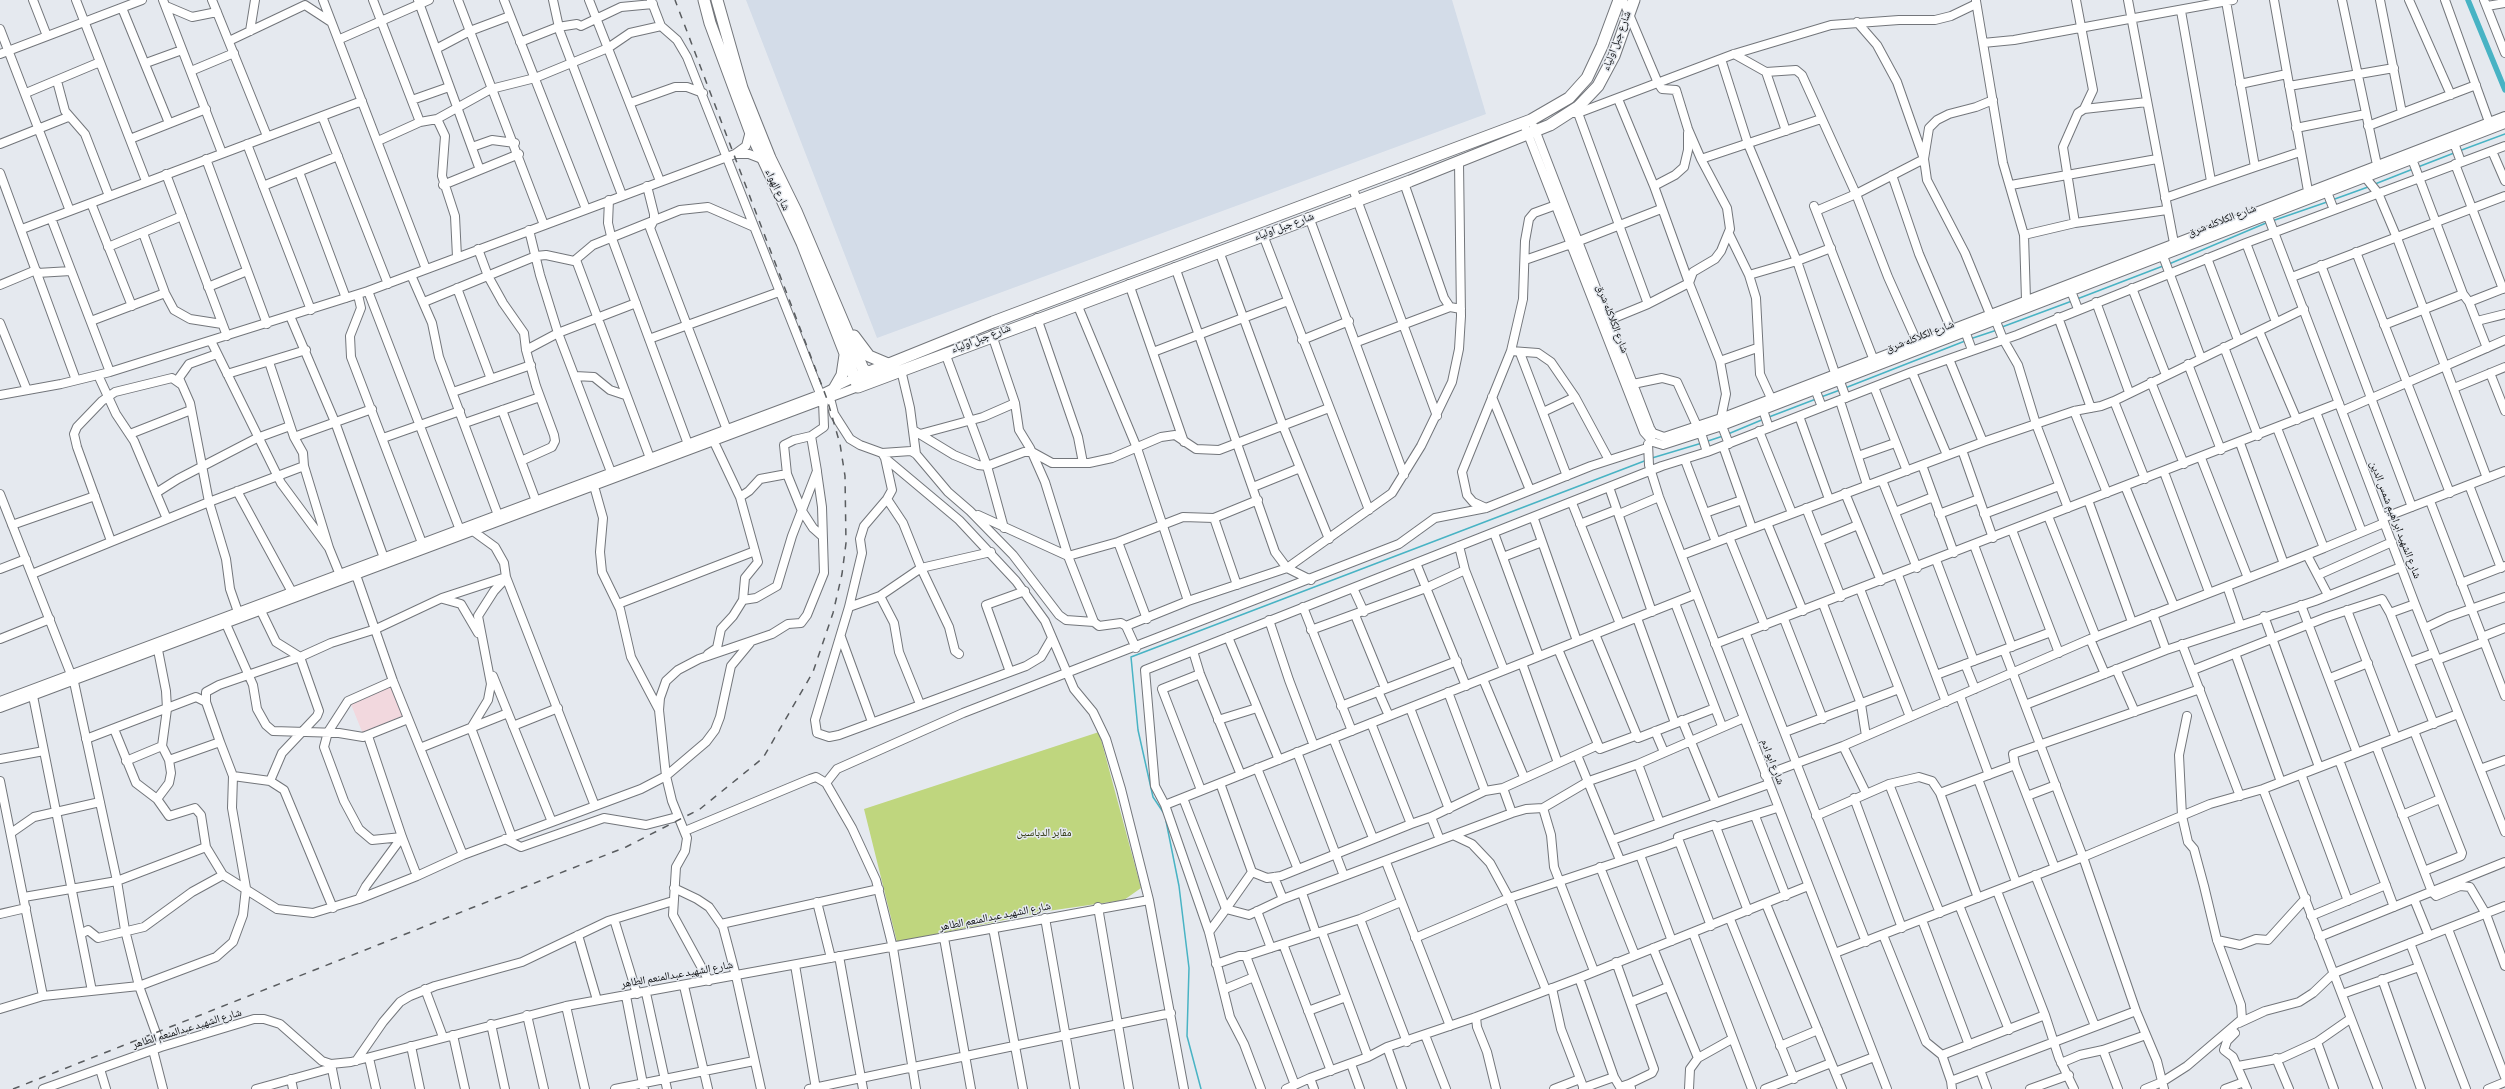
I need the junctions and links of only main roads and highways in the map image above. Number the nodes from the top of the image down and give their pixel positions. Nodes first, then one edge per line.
1 (704, 0) edge
2 (717, 0) edge
3 (1619, 0) edge
4 (1634, 0) edge
5 (1530, 127) junction
6 (844, 321) junction
7 (845, 354) junction
8 (888, 364) junction
9 (870, 378) junction
10 (827, 395) road end

1 - 7 highway, شارع الهواء
2 - 6 highway, شارع الهواء
3 - 5 highway, شارع جبل اولياء
4 - 5 highway, شارع جبل اولياء
5 - 8 highway, شارع جبل اولياء
5 - 9 highway, شارع جبل اولياء
6 - 8 highway
6 - 9 highway, شارع الهواء
7 - 9 highway, شارع الهواء
7 - 10 highway
8 - 9 highway, شارع جبل اولياء

